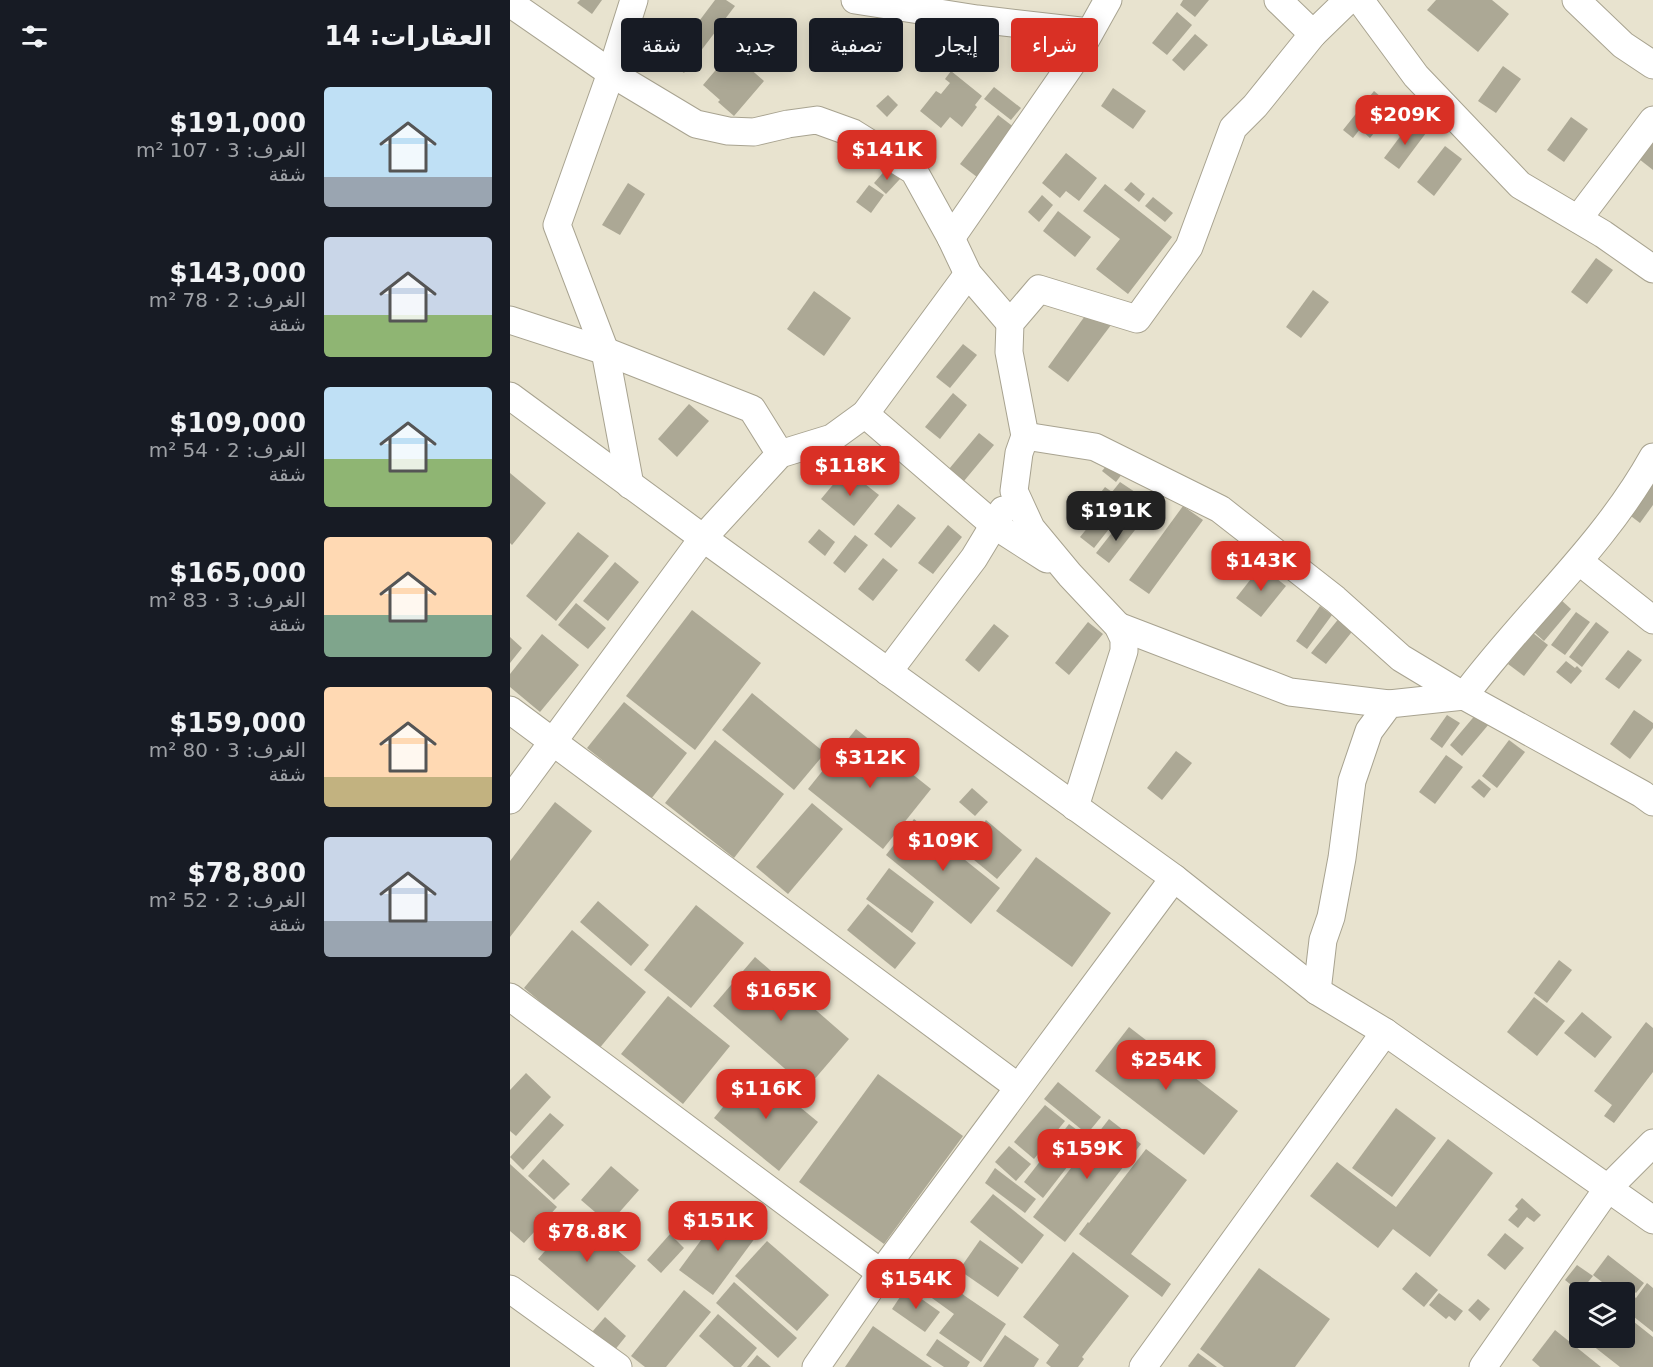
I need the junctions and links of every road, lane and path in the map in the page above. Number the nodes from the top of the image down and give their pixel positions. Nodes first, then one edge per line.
1 (634, 0) edge
2 (855, 0) edge
3 (1108, 0) edge
4 (1278, 0) edge
5 (1348, 0) edge
6 (1360, 0) edge
7 (1576, 0) edge
8 (510, 3) edge
9 (1097, 18) edge
10 (1011, 23) edge
11 (1313, 34) junction
12 (1653, 66) edge
13 (1066, 72) edge
14 (611, 73) junction
15 (1653, 120) edge
16 (1578, 219) junction
17 (951, 238) junction
18 (1653, 269) edge
19 (968, 274) junction
20 (510, 320) edge
21 (1010, 323) junction
22 (605, 351) junction
23 (510, 396) edge
24 (865, 414) junction
25 (1025, 436) junction
26 (780, 454) junction
27 (1653, 457) edge
28 (630, 484) junction
29 (1014, 491) junction
30 (994, 525) junction
31 (702, 538) junction
32 (1580, 562) junction
33 (1070, 575) junction
34 (1653, 620) edge
35 (1118, 626) junction
36 (888, 672) junction
37 (1464, 696) junction
38 (1389, 704) junction
39 (510, 710) edge
40 (553, 740) junction
41 (510, 800) edge
42 (1653, 802) edge
43 (1075, 807) junction
44 (1174, 878) junction
45 (1317, 991) junction
46 (510, 997) edge
47 (1385, 1032) junction
48 (1018, 1087) junction
49 (1653, 1143) edge
50 (1608, 1188) junction
51 (1653, 1220) edge
52 (881, 1273) junction
53 (510, 1290) edge
54 (618, 1367) edge
55 (816, 1367) edge
56 (1143, 1367) edge
57 (1483, 1367) edge

1 - 14 street
2 - 10 street
3 - 9 street
4 - 11 street
5 - 11 street
6 - 16 street
7 - 12 street
8 - 14 street
11 - 21 street
13 - 17 street
14 - 17 street
14 - 22 street
15 - 16 street
16 - 18 street
17 - 19 street
19 - 21 street
19 - 24 street
20 - 22 street
21 - 25 street
22 - 26 street
22 - 28 street
23 - 28 street
24 - 26 street
24 - 30 street
25 - 29 street
25 - 37 street
26 - 31 street
27 - 32 street
28 - 31 street
29 - 30 street
29 - 33 street
30 - 33 street
30 - 36 street
31 - 36 street
31 - 40 street
32 - 34 street
32 - 37 street
33 - 35 street
35 - 38 street
35 - 43 street
36 - 43 street
37 - 38 street
37 - 42 street
38 - 45 street
39 - 40 street
40 - 41 street
40 - 48 street
43 - 44 street
44 - 45 street
44 - 48 street
45 - 47 street
46 - 52 street
47 - 50 street
47 - 56 street
48 - 52 street
49 - 50 street
50 - 51 street
50 - 57 street
52 - 55 street
53 - 54 street

